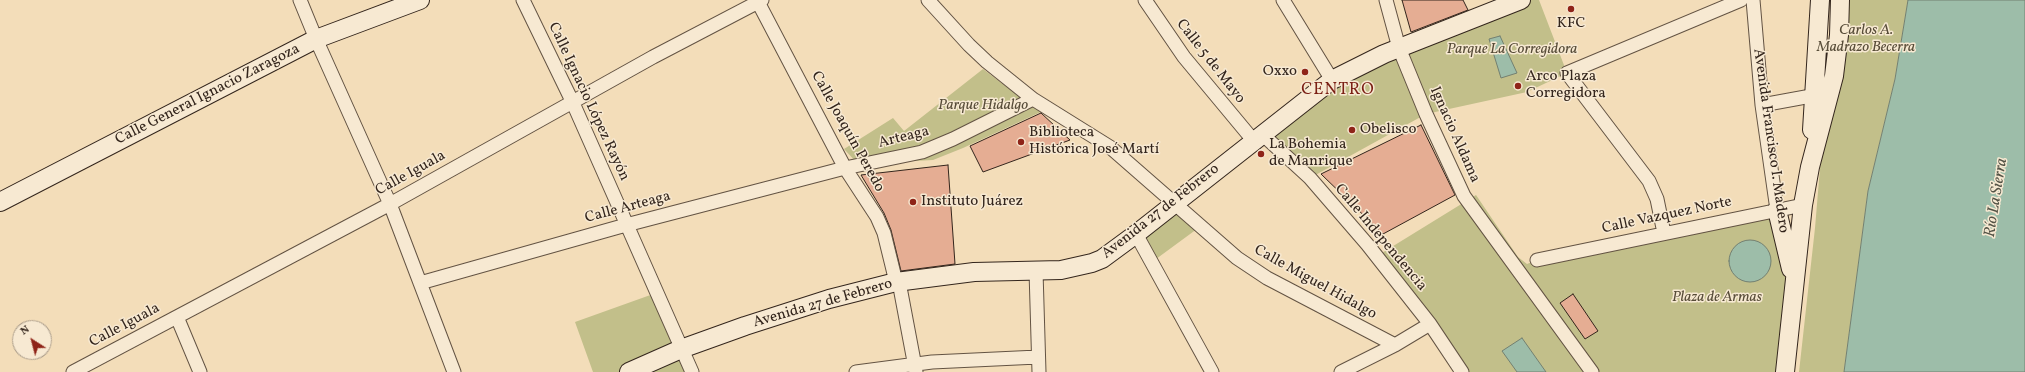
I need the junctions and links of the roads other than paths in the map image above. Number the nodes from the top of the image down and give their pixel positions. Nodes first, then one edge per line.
1 (300, 0) edge
2 (420, 0) edge
3 (523, 0) edge
4 (928, 0) edge
5 (1145, 0) edge
6 (1283, 0) edge
7 (1386, 0) edge
8 (1521, 0) edge
9 (1741, 0) edge
10 (1753, 0) edge
11 (1820, 0) edge
12 (1840, 0) edge
13 (760, 1) edge
14 (316, 39) junction
15 (1399, 48) junction
16 (1332, 80) junction
17 (1823, 94) junction
18 (1033, 99) junction
19 (573, 103) junction
20 (1762, 105) junction
21 (1257, 137) junction
22 (845, 168) junction
23 (0, 202) edge
24 (1175, 203) junction
25 (390, 204) junction
26 (1803, 205) junction
27 (1777, 210) junction
28 (626, 225) junction
29 (1664, 233) junction
30 (1136, 234) junction
31 (1537, 260) dead end
32 (1036, 271) junction
33 (1794, 281) junction
34 (897, 282) junction
35 (420, 283) junction
36 (177, 317) junction
37 (1430, 324) junction
38 (1395, 345) junction
39 (681, 350) junction
40 (1038, 356) junction
41 (916, 368) edge
42 (74, 372) edge
43 (200, 372) edge
44 (454, 372) edge
45 (629, 372) edge
46 (692, 372) edge
47 (856, 372) edge
48 (1039, 372) edge
49 (1212, 372) edge
50 (1341, 372) edge
51 (1462, 372) edge
52 (1592, 372) edge
53 (1785, 372) edge

1 - 14 street
2 - 14 main road, Calle General Ignacio Zaragoza
3 - 19 street, Calle Ignacio López Rayón
4 - 18 street, Calle Miguel Hidalgo
5 - 21 street, Calle 5 de Mayo
6 - 16 street
7 - 15 street, Ignacio Aldama
8 - 15 main road, Avenida 27 de Febrero
9 - 29 street
10 - 20 street, Avenida Francisco I. Madero
11 - 17 main road
12 - 17 main road
13 - 19 street, Calle Iguala
13 - 22 street, Calle Joaquín Peredo
14 - 23 main road, Calle General Ignacio Zaragoza
14 - 25 street
15 - 16 main road, Avenida 27 de Febrero
15 - 52 street, Ignacio Aldama
16 - 21 main road, Avenida 27 de Febrero
17 - 20 street
17 - 26 main road
18 - 22 street, Arteaga
18 - 24 street, Calle Miguel Hidalgo
19 - 25 street, Calle Iguala
19 - 28 street, Calle Ignacio López Rayón
20 - 27 street, Avenida Francisco I. Madero
21 - 24 main road, Avenida 27 de Febrero
21 - 37 street, Calle Independencia
22 - 28 street, Calle Arteaga
22 - 34 street, Calle Joaquín Peredo
24 - 30 main road, Avenida 27 de Febrero
24 - 38 street, Calle Miguel Hidalgo
25 - 35 street
25 - 36 street, Calle Iguala
26 - 27 street, Calle Vazquez Norte
26 - 33 main road
27 - 29 street, Calle Vazquez Norte
27 - 33 main road, Avenida Francisco I. Madero
28 - 35 street, Calle Arteaga
28 - 39 street, Calle Ignacio López Rayón
29 - 31 street, Calle Vazquez Norte
30 - 32 main road, Avenida 27 de Febrero
30 - 49 street
32 - 34 main road, Avenida 27 de Febrero
32 - 40 street
33 - 53 main road
34 - 39 main road, Avenida 27 de Febrero
34 - 41 street, Calle Joaquín Peredo
35 - 44 street
36 - 42 street, Calle Iguala
36 - 43 street
37 - 38 street
37 - 51 street, Calle Independencia
38 - 50 street
39 - 45 main road, Avenida 27 de Febrero
39 - 46 street, Calle Ignacio López Rayón
40 - 41 street
40 - 48 street
41 - 47 street

